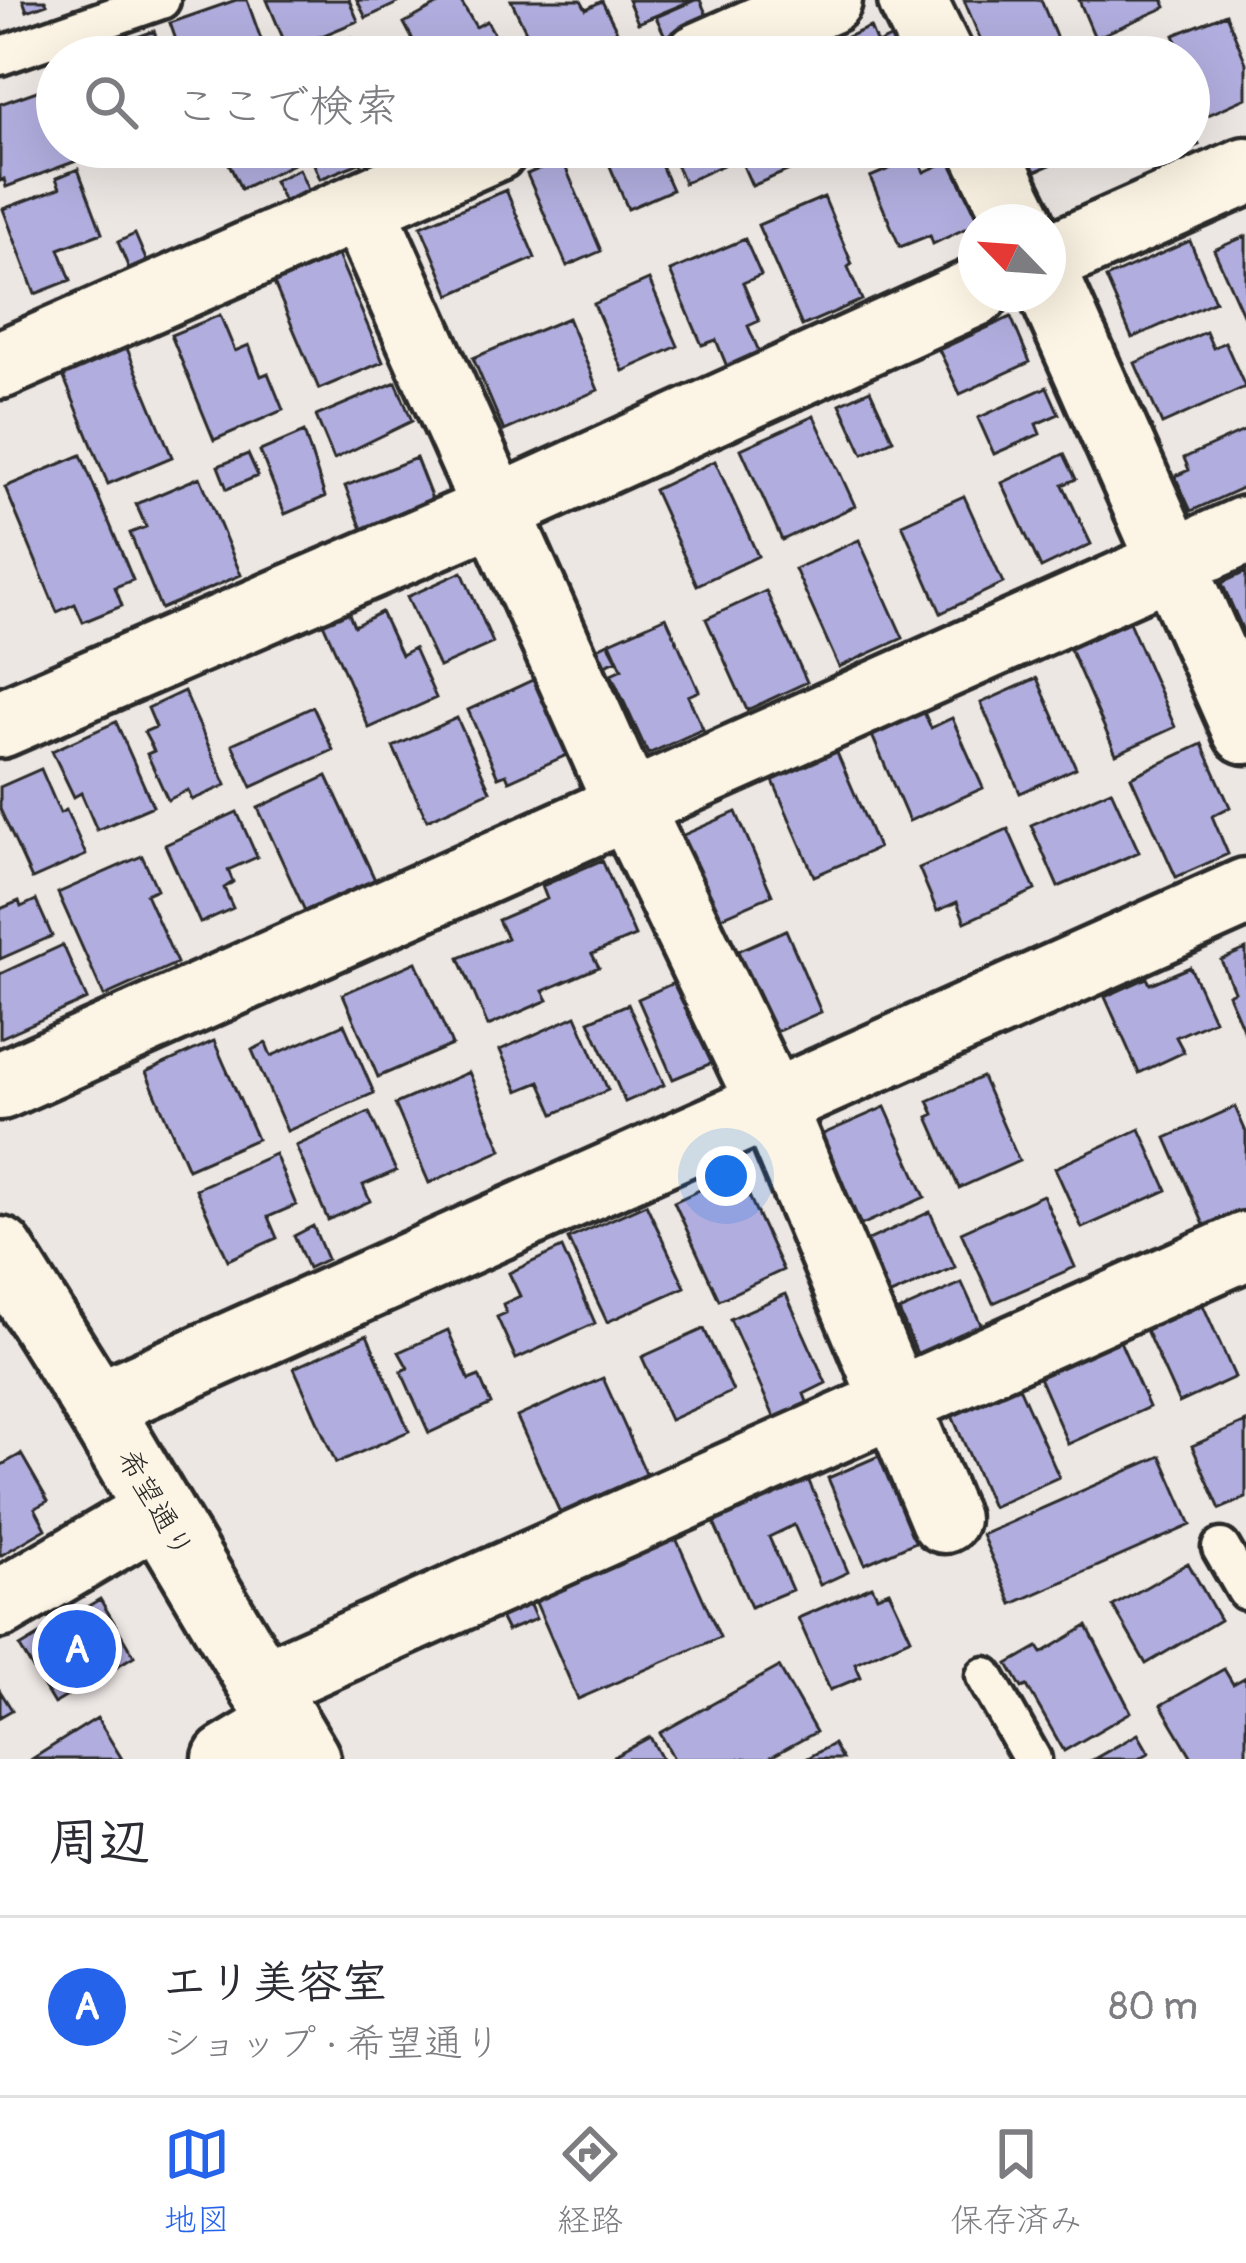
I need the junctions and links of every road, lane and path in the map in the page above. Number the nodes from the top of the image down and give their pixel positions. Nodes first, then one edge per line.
1 (161, 0) edge
2 (828, 0) edge
3 (912, 0) edge
4 (58, 36) edge
5 (747, 36) edge
6 (930, 36) edge
7 (36, 43) edge
8 (0, 56) edge
9 (447, 168) edge
10 (993, 168) edge
11 (1246, 171) edge
12 (1011, 204) edge
13 (361, 206) junction
14 (1066, 251) edge
15 (958, 300) edge
16 (1061, 312) edge
17 (0, 364) edge
18 (498, 509) junction
19 (1246, 530) edge
20 (1173, 563) junction
21 (0, 724) edge
22 (1246, 730) edge
23 (629, 807) junction
24 (1246, 892) edge
25 (0, 1086) edge
26 (771, 1104) junction
27 (1246, 1246) edge
28 (0, 1251) edge
29 (895, 1402) junction
30 (97, 1406) junction
31 (158, 1511) junction
32 (944, 1520) dead end
33 (1221, 1548) dead end
34 (1246, 1591) edge
35 (0, 1604) edge
36 (985, 1676) dead end
37 (284, 1723) edge
38 (226, 1759) edge
39 (1032, 1759) edge

1 - 4 lane
2 - 5 street
3 - 6 street
7 - 8 lane
9 - 13 street
10 - 12 street
11 - 14 street
13 - 17 street
13 - 18 street
15 - 18 street
16 - 20 street
18 - 21 street
18 - 23 street
19 - 20 street
20 - 22 street
20 - 23 street
23 - 25 street
23 - 26 street
24 - 26 street
26 - 29 street
26 - 30 street
27 - 29 street
28 - 30 street, 希望通り
29 - 32 street
29 - 37 street
30 - 31 street, 希望通り
31 - 35 street
31 - 37 street, 希望通り
33 - 34 lane
36 - 39 lane
37 - 38 street

